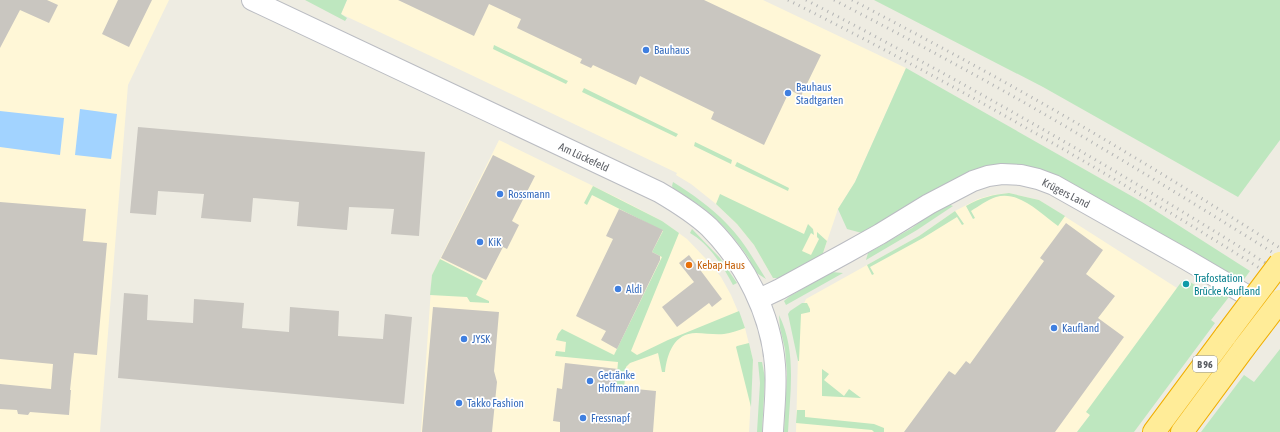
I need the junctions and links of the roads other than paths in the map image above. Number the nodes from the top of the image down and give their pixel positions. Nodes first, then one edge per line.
1 (252, 0) edge
2 (1280, 263) edge
3 (759, 299) junction
4 (1280, 301) edge
5 (1280, 314) edge
6 (773, 432) edge
7 (1154, 432) edge
8 (1182, 432) edge

1 - 3 street, Am Lückefeld
2 - 7 highway, B 96, bridge
3 - 5 street, Krügers Land
3 - 6 street, Am Lückefeld
4 - 8 highway, B 96, bridge

